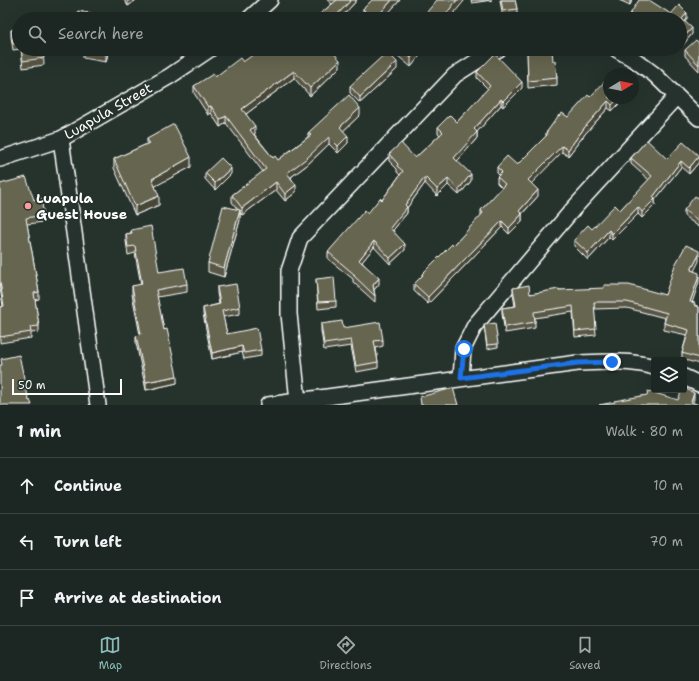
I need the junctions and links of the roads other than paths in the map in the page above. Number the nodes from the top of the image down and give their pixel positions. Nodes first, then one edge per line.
1 (270, 0) edge
2 (256, 12) edge
3 (200, 56) edge
4 (485, 56) edge
5 (628, 56) edge
6 (676, 97) junction
7 (699, 118) edge
8 (61, 138) junction
9 (0, 159) edge
10 (651, 366) edge
11 (461, 378) junction
12 (687, 378) edge
13 (699, 384) edge
14 (298, 401) junction
15 (98, 405) edge
16 (268, 405) edge

1 - 2 street
3 - 8 street, Luapula Street
4 - 14 street
5 - 6 street
6 - 7 street
6 - 11 street
8 - 9 street, Luapula Street
8 - 15 street
10 - 11 street
11 - 14 street
12 - 13 street
14 - 16 street

